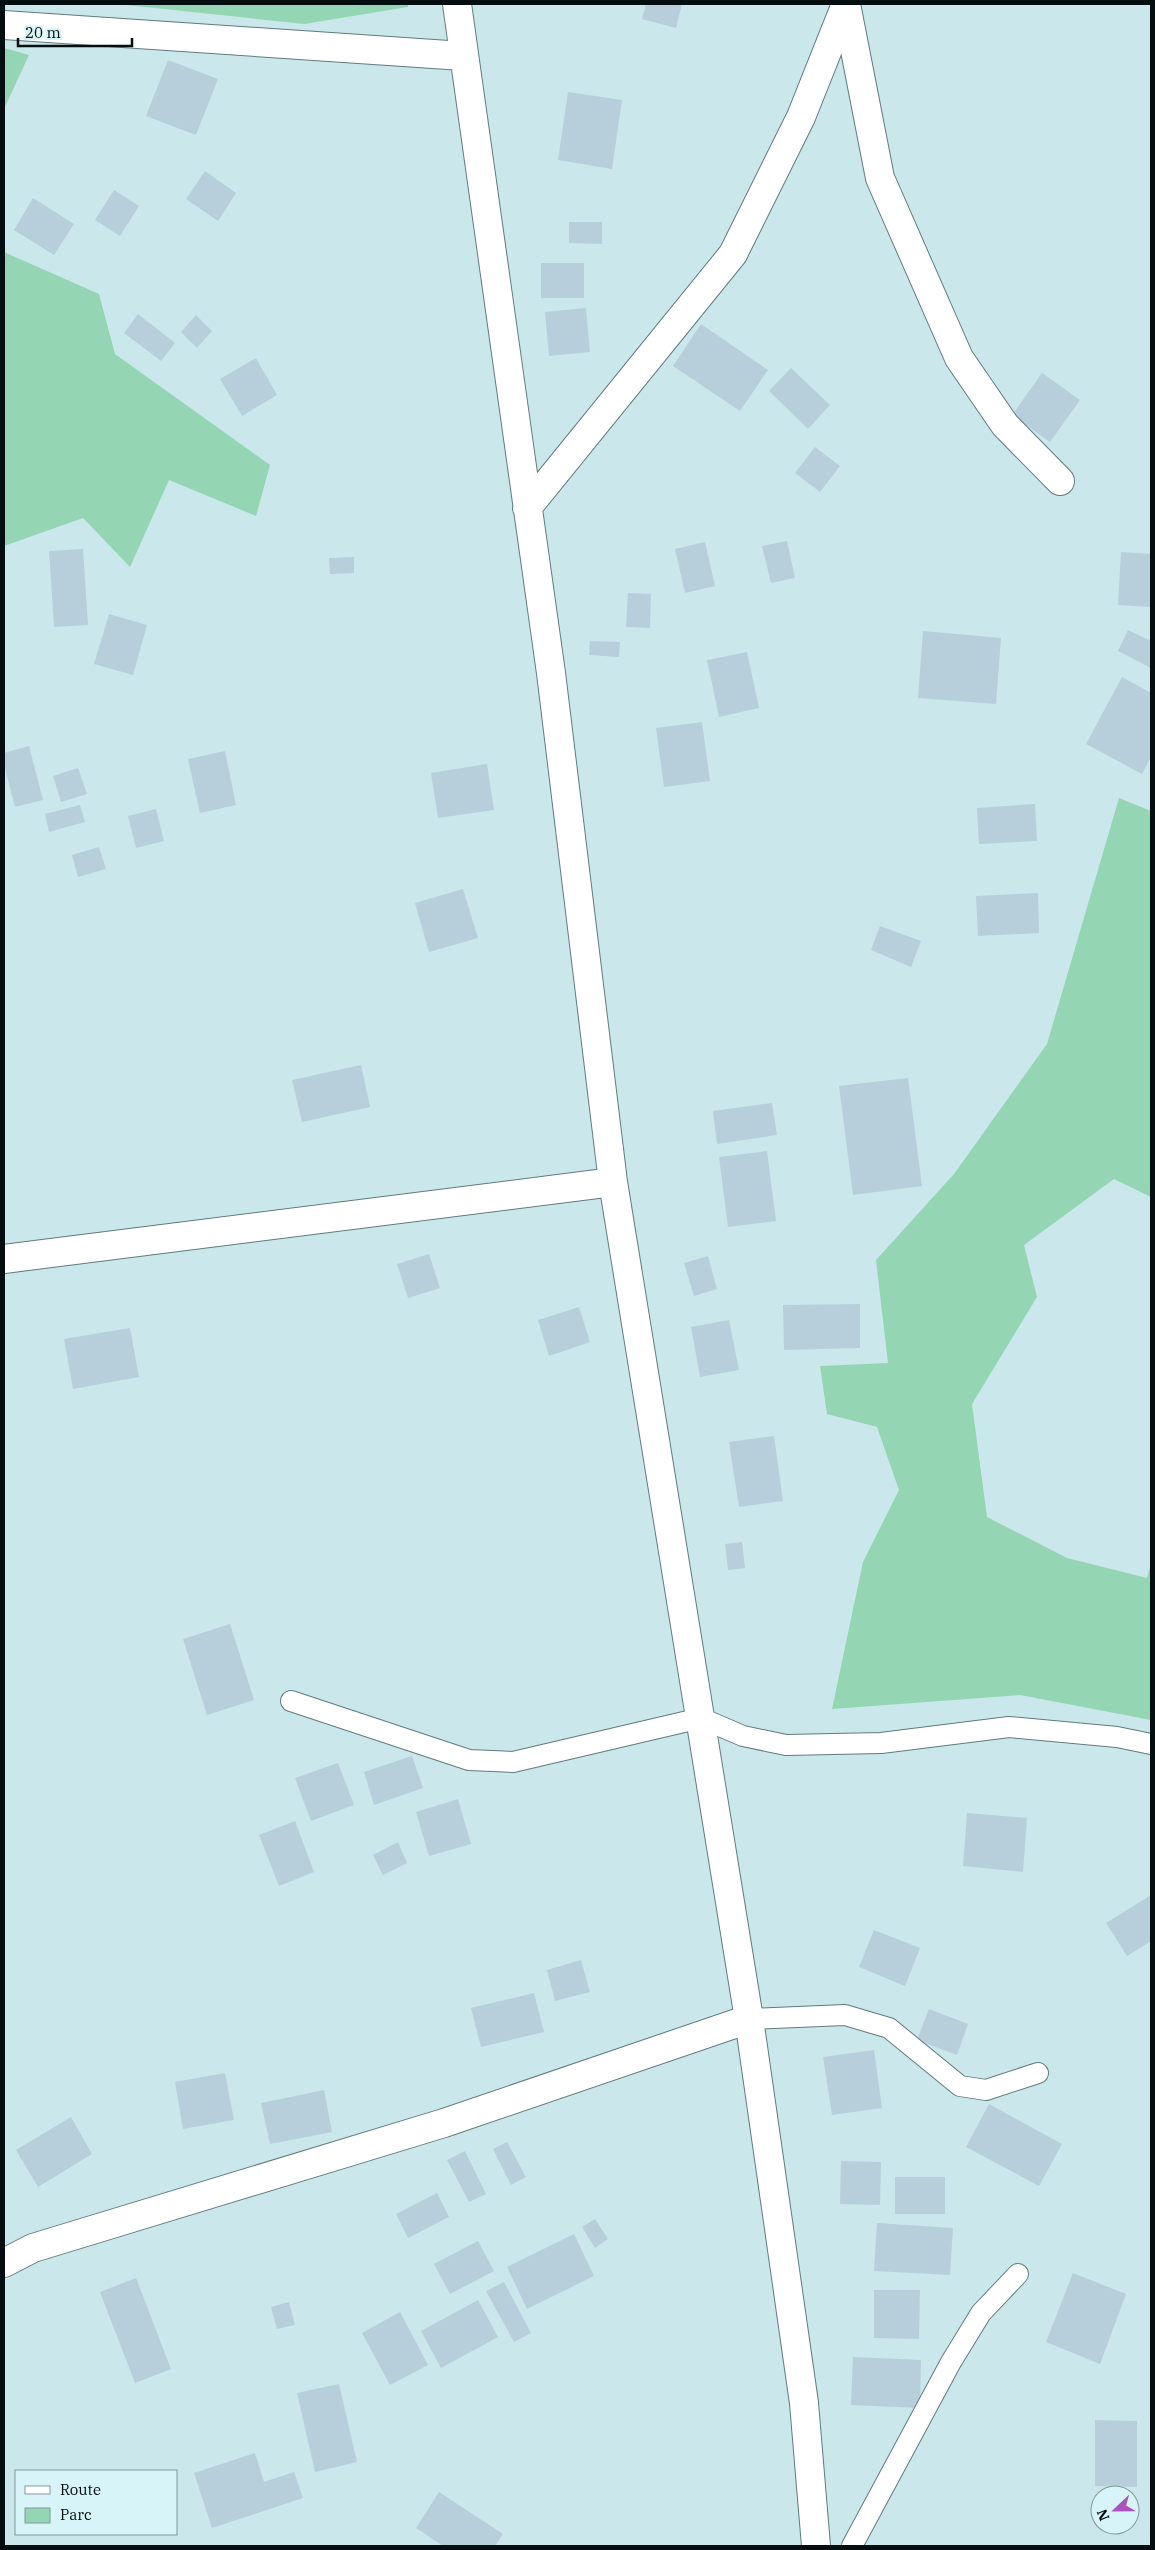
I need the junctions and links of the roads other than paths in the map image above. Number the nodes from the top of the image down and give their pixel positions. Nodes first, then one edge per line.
1 (457, 4) edge
2 (846, 4) edge
3 (4, 25) edge
4 (463, 56) junction
5 (1060, 481) dead end
6 (527, 508) junction
7 (613, 1182) junction
8 (4, 1259) edge
9 (290, 1701) dead end
10 (701, 1718) junction
11 (1151, 1744) edge
12 (749, 2019) junction
13 (1038, 2073) dead end
14 (4, 2263) edge
15 (1018, 2274) dead end
16 (816, 2546) edge
17 (852, 2546) edge

1 - 4 street
2 - 5 street
2 - 6 street
3 - 4 street
4 - 6 street
6 - 7 street
7 - 8 street
7 - 10 street
9 - 10 lane
10 - 11 lane
10 - 12 street
12 - 13 lane
12 - 14 street
12 - 16 street
15 - 17 lane

